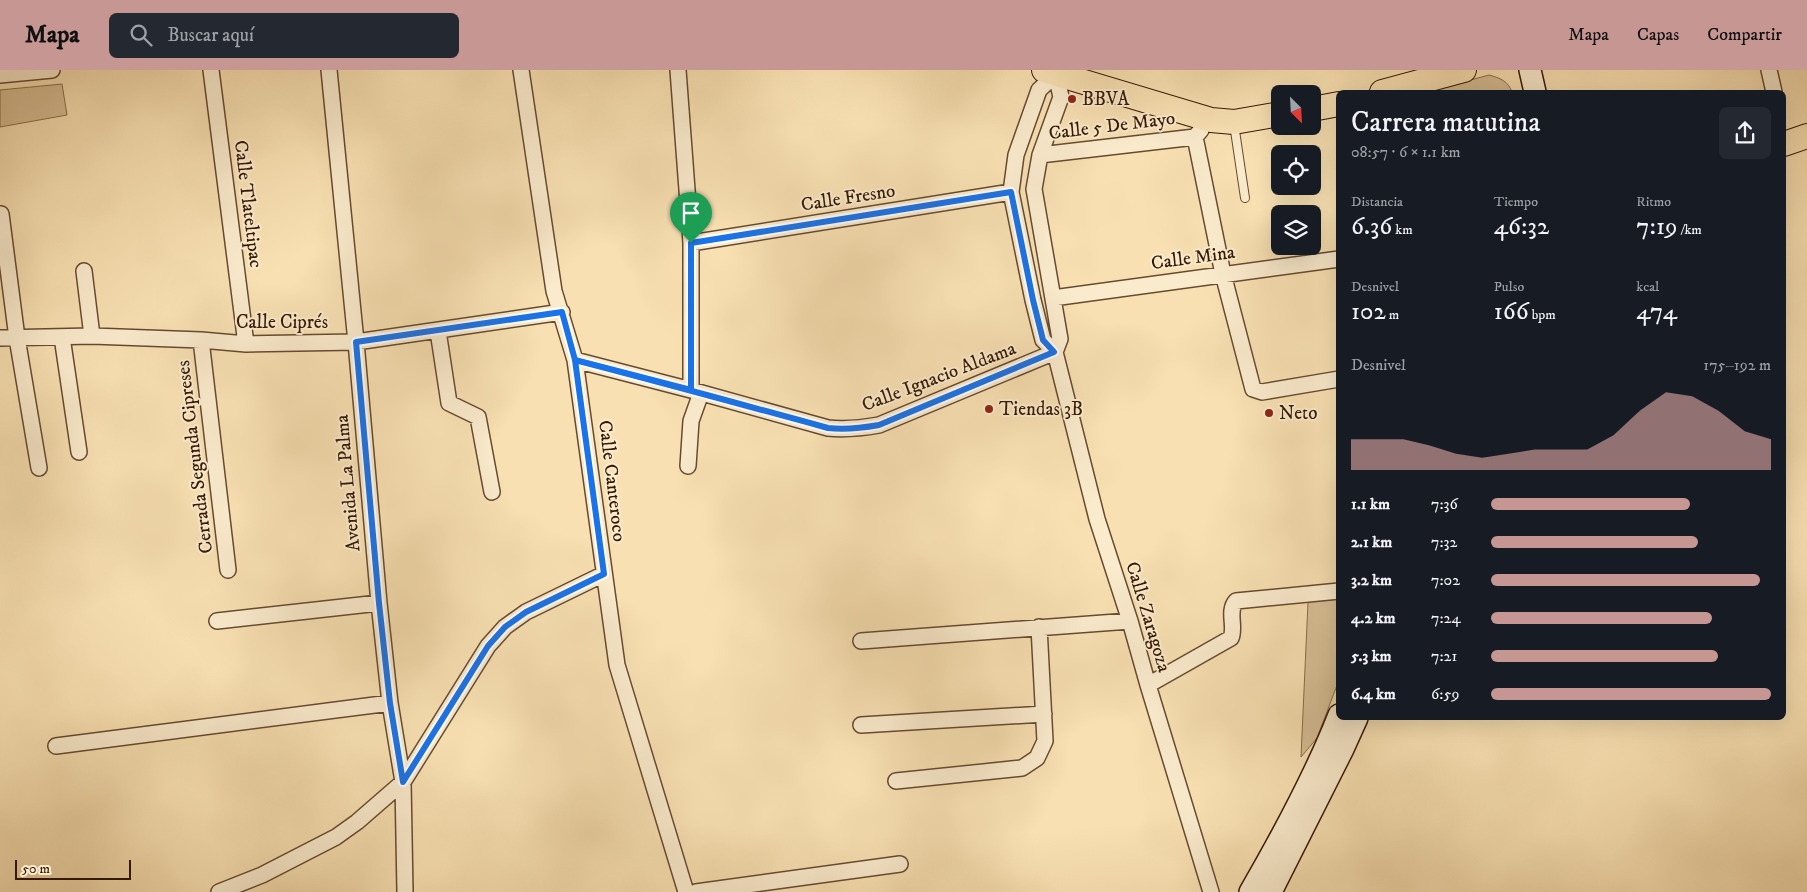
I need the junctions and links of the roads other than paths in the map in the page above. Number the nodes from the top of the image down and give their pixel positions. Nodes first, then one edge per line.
1 (52, 70) edge
2 (211, 70) edge
3 (329, 70) edge
4 (521, 70) edge
5 (678, 70) edge
6 (1464, 70) edge
7 (1530, 70) edge
8 (1769, 70) edge
9 (1052, 71) edge
10 (0, 75) edge
11 (1089, 76) edge
12 (1389, 90) edge
13 (1535, 90) edge
14 (1774, 90) edge
15 (1336, 105) edge
16 (1321, 107) edge
17 (1271, 116) edge
18 (1213, 126) junction
19 (1040, 155) junction
20 (1011, 192) junction
21 (1245, 198) dead end
22 (1, 214) edge
23 (691, 243) junction
24 (1336, 259) edge
25 (84, 271) dead end
26 (1223, 274) junction
27 (1053, 298) junction
28 (562, 312) junction
29 (438, 331) junction
30 (92, 336) junction
31 (62, 337) junction
32 (0, 338) edge
33 (17, 338) junction
34 (201, 340) junction
35 (356, 342) junction
36 (246, 344) junction
37 (1054, 352) junction
38 (575, 360) junction
39 (1336, 379) edge
40 (696, 391) junction
41 (79, 452) dead end
42 (688, 466) dead end
43 (39, 468) dead end
44 (492, 492) dead end
45 (228, 570) dead end
46 (604, 574) junction
47 (1336, 591) edge
48 (379, 603) junction
49 (217, 621) dead end
50 (1130, 621) junction
51 (1039, 627) junction
52 (861, 641) dead end
53 (1148, 685) junction
54 (390, 703) junction
55 (1044, 714) junction
56 (1337, 720) edge
57 (1356, 720) edge
58 (861, 725) dead end
59 (56, 746) dead end
60 (896, 781) dead end
61 (403, 782) junction
62 (900, 864) dead end
63 (219, 892) edge
64 (405, 892) edge
65 (686, 892) edge
66 (696, 892) edge
67 (1211, 892) edge
68 (1250, 892) edge
69 (1271, 892) edge

1 - 10 street
2 - 36 street, Calle Tlateltipac
3 - 35 street, Avenida La Palma
4 - 28 street, Calle Canteroco
5 - 23 street
6 - 12 main road
7 - 13 main road
8 - 14 street
9 - 11 main road
9 - 19 street, Calle Zaragoza
9 - 20 street, Calle Zaragoza
11 - 18 main road
15 - 16 main road
17 - 18 main road
18 - 19 street, Calle 5 De Mayo
18 - 21 lane
18 - 26 street
19 - 27 street, Calle Zaragoza
20 - 23 street, Calle Fresno
20 - 37 street, Calle Zaragoza
22 - 33 street
23 - 40 street
24 - 26 street, Calle Mina
25 - 30 street
26 - 27 street, Calle Mina
26 - 39 street
27 - 37 street, Calle Zaragoza
28 - 29 street, Calle Ciprés
28 - 38 street, Calle Canteroco
29 - 35 street, Calle Ciprés
29 - 44 street
30 - 31 street, Calle Ciprés
30 - 34 street, Calle Ciprés
31 - 33 street, Calle Ciprés
31 - 41 street
32 - 33 street, Calle Ciprés
33 - 43 street
34 - 36 street, Calle Ciprés
34 - 45 street, Cerrada Segunda Cipreses
35 - 36 street, Calle Ciprés
35 - 48 street, Avenida La Palma
37 - 40 street, Calle Ignacio Aldama
37 - 50 street, Calle Zaragoza
38 - 40 street, Calle Ignacio Aldama
38 - 46 street, Calle Canteroco
40 - 42 street
46 - 61 street
46 - 65 street, Calle Canteroco
47 - 53 street
48 - 49 street
48 - 54 street, Avenida La Palma
50 - 51 street
50 - 53 street, Calle Zaragoza
51 - 52 street
51 - 55 street
53 - 67 street, Calle Zaragoza
54 - 59 street
54 - 61 street, Avenida La Palma
55 - 58 street
55 - 60 street
56 - 68 main road
57 - 69 main road
61 - 63 street
61 - 64 street, Avenida La Palma
62 - 66 street

